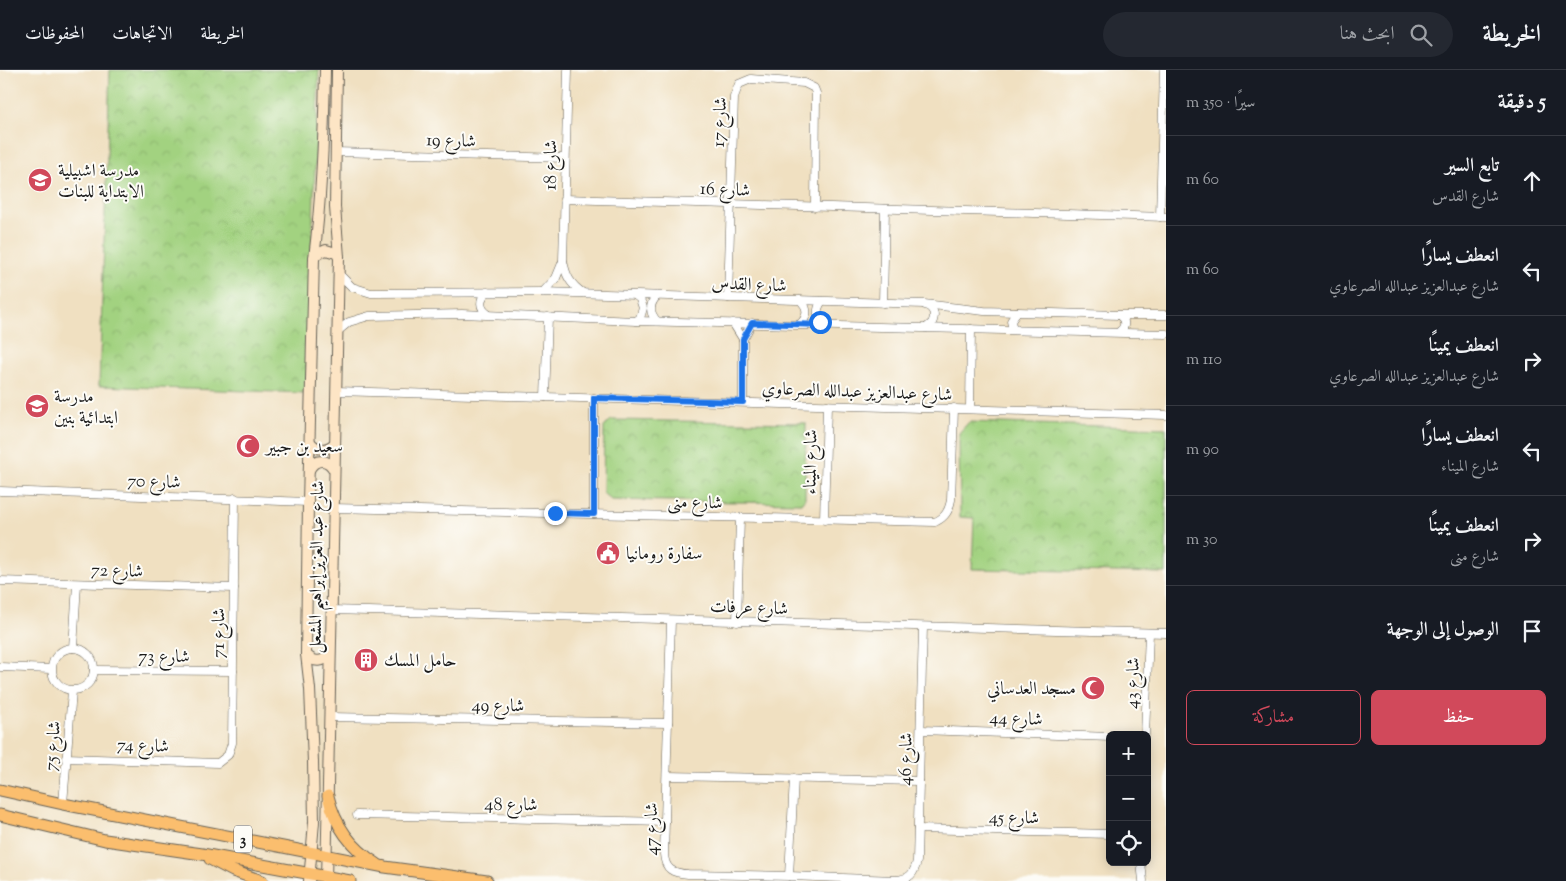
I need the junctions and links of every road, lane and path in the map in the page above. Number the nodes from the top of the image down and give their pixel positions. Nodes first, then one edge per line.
1 (325, 70) edge
2 (336, 70) edge
3 (568, 70) edge
4 (1164, 70) edge
5 (1164, 128) edge
6 (335, 152) junction
7 (565, 158) junction
8 (564, 199) junction
9 (731, 204) junction
10 (815, 207) junction
11 (885, 209) junction
12 (1163, 217) edge
13 (339, 257) junction
14 (314, 258) junction
15 (563, 261) junction
16 (338, 274) junction
17 (487, 292) junction
18 (543, 292) junction
19 (583, 293) junction
20 (636, 296) junction
21 (657, 296) junction
22 (728, 298) junction
23 (800, 300) junction
24 (822, 301) junction
25 (883, 303) junction
26 (924, 304) junction
27 (1017, 312) junction
28 (488, 314) junction
29 (1119, 315) junction
30 (1166, 315) edge
31 (548, 317) junction
32 (636, 320) junction
33 (657, 321) junction
34 (733, 323) junction
35 (752, 323) junction
36 (800, 324) junction
37 (824, 325) junction
38 (924, 328) junction
39 (971, 329) junction
40 (1017, 330) junction
41 (338, 331) junction
42 (1119, 332) junction
43 (1166, 334) edge
44 (743, 339) junction
45 (336, 391) junction
46 (545, 397) junction
47 (594, 398) junction
48 (743, 402) junction
49 (827, 405) junction
50 (954, 408) junction
51 (970, 409) junction
52 (1166, 414) edge
53 (310, 442) junction
54 (335, 443) junction
55 (308, 470) junction
56 (334, 470) junction
57 (0, 491) edge
58 (235, 498) junction
59 (308, 502) junction
60 (333, 508) junction
61 (594, 514) junction
62 (740, 518) junction
63 (824, 520) junction
64 (0, 581) edge
65 (77, 584) junction
66 (234, 588) junction
67 (331, 610) junction
68 (671, 620) junction
69 (737, 622) junction
70 (924, 627) junction
71 (1149, 633) junction
72 (1166, 633) edge
73 (73, 648) junction
74 (306, 654) junction
75 (330, 654) junction
76 (0, 668) edge
77 (51, 669) junction
78 (94, 670) junction
79 (233, 671) junction
80 (72, 691) junction
81 (328, 717) junction
82 (668, 723) junction
83 (921, 730) junction
84 (1145, 731) edge
85 (1106, 737) edge
86 (66, 758) junction
87 (218, 763) joint
88 (667, 776) junction
89 (794, 778) junction
90 (919, 781) junction
91 (0, 790) edge
92 (328, 796) junction
93 (62, 804) junction
94 (357, 815) dead end
95 (0, 816) edge
96 (665, 822) junction
97 (918, 829) junction
98 (1106, 834) edge
99 (312, 852) junction
100 (202, 854) junction
101 (327, 856) junction
102 (1141, 866) edge
103 (385, 867) junction
104 (789, 876) junction
105 (310, 877) edge
106 (326, 879) edge
107 (896, 880) edge
108 (262, 881) edge
109 (350, 881) edge
110 (487, 881) edge
111 (1143, 881) edge

1 - 14 main road, شارع عبد العزيز إبراهيم المشعل
2 - 6 main road, شارع عبد العزيز إبراهيم المشعل
3 - 7 street, شارع 18
4 - 5 street
5 - 12 street
6 - 7 street, شارع 19
6 - 13 main road, شارع عبد العزيز إبراهيم المشعل
7 - 8 street, شارع 18
8 - 9 street, شارع 16
8 - 15 street, شارع 18
9 - 10 street, شارع 16
9 - 10 street, شارع 17
9 - 22 street, شارع 17
10 - 11 street, شارع 16
11 - 12 street, شارع 16
11 - 25 street
13 - 14 main road
13 - 16 main road, شارع عبد العزيز إبراهيم المشعل
14 - 53 main road, شارع عبد العزيز إبراهيم المشعل
15 - 18 street, شارع 18
15 - 19 street, شارع 18
16 - 17 street, شارع القدس
16 - 41 main road, شارع عبد العزيز إبراهيم المشعل
17 - 18 street, شارع القدس
17 - 28 street
18 - 19 street, شارع القدس
19 - 20 street, شارع القدس
20 - 21 street, شارع القدس
20 - 32 street
21 - 22 street, شارع القدس
21 - 33 street
22 - 23 street, شارع القدس
23 - 24 street, شارع القدس
23 - 36 street
24 - 25 street, شارع القدس
24 - 37 street
25 - 26 street, شارع القدس
26 - 27 street, شارع القدس
26 - 38 street
27 - 29 street, شارع القدس
27 - 40 street
28 - 31 street
28 - 41 street
29 - 30 street, شارع القدس
29 - 42 street
31 - 32 street
31 - 46 street
32 - 33 street
33 - 34 street
34 - 35 street
34 - 44 street
35 - 36 street
35 - 44 street, شارع عبدالعزيز عبدالله الصرعاوي
36 - 37 street
37 - 38 street
38 - 39 street
39 - 40 street
39 - 51 street, شارع عبدالعزيز عبدالله الصرعاوي
40 - 42 street
41 - 45 main road, شارع عبد العزيز إبراهيم المشعل
42 - 43 street
44 - 48 street, شارع عبدالعزيز عبدالله الصرعاوي
45 - 46 street, شارع عبدالعزيز عبدالله الصرعاوي
45 - 54 main road, شارع عبد العزيز إبراهيم المشعل
46 - 47 street, شارع عبدالعزيز عبدالله الصرعاوي
47 - 48 street, شارع عبدالعزيز عبدالله الصرعاوي
47 - 61 street
48 - 49 street, شارع عبدالعزيز عبدالله الصرعاوي
49 - 50 street, شارع عبدالعزيز عبدالله الصرعاوي
49 - 63 street, شارع الميناء
50 - 51 street, شارع عبدالعزيز عبدالله الصرعاوي
50 - 63 street, شارع منى
51 - 52 street, شارع عبدالعزيز عبدالله الصرعاوي
53 - 54 main road
53 - 55 main road, شارع عبد العزيز إبراهيم المشعل
54 - 56 main road, شارع عبد العزيز إبراهيم المشعل
55 - 56 main road
55 - 59 main road, شارع عبد العزيز إبراهيم المشعل
56 - 60 main road, شارع عبد العزيز إبراهيم المشعل
57 - 58 street, شارع 70
58 - 59 street, شارع 70
58 - 66 street, شارع 71
59 - 74 main road, شارع عبد العزيز إبراهيم المشعل
60 - 61 street, شارع منى
60 - 67 main road, شارع عبد العزيز إبراهيم المشعل
61 - 62 street, شارع منى
62 - 63 street, شارع منى
62 - 69 street
64 - 65 street, شارع 72
65 - 66 street, شارع 72
65 - 73 street
66 - 79 street, شارع 71
67 - 68 street, شارع عرفات
67 - 75 main road, شارع عبد العزيز إبراهيم المشعل
68 - 69 street, شارع عرفات
68 - 82 street, شارع 47
69 - 70 street, شارع عرفات
70 - 71 street, شارع عرفات
70 - 83 street, شارع 46
71 - 72 street, شارع عرفات
71 - 84 street, شارع 43
73 - 77 street
73 - 78 street
74 - 75 main road
74 - 99 main road, شارع عبد العزيز إبراهيم المشعل
75 - 81 main road, شارع عبد العزيز إبراهيم المشعل
76 - 77 street
77 - 80 street
78 - 79 street, شارع 73
78 - 80 street
79 - 87 street, شارع 71
80 - 86 street, شارع 75
81 - 82 street, شارع 49
81 - 92 main road, شارع عبد العزيز إبراهيم المشعل
82 - 88 street, شارع 47
83 - 85 street, شارع 44
83 - 90 street, شارع 46
86 - 87 street, شارع 74
86 - 93 street, شارع 75
88 - 89 street
88 - 96 street, شارع 47
89 - 90 street
89 - 104 street
90 - 97 street, شارع 46
91 - 93 main road, 3
92 - 101 main road, شارع عبد العزيز إبراهيم المشعل
92 - 103 main road
93 - 99 main road, 3
94 - 96 street, شارع 48
95 - 100 main road, 3
96 - 104 street, شارع 47
97 - 98 street, شارع 45
97 - 107 street, شارع 46
99 - 101 main road, 3
99 - 105 main road, شارع عبد العزيز إبراهيم المشعل
100 - 105 main road, 3
100 - 108 main road
101 - 103 main road, 3
101 - 106 main road, شارع عبد العزيز إبراهيم المشعل
102 - 111 street
103 - 110 main road, 3
104 - 107 street, شارع 47
105 - 106 main road, 3
106 - 109 main road, 3

